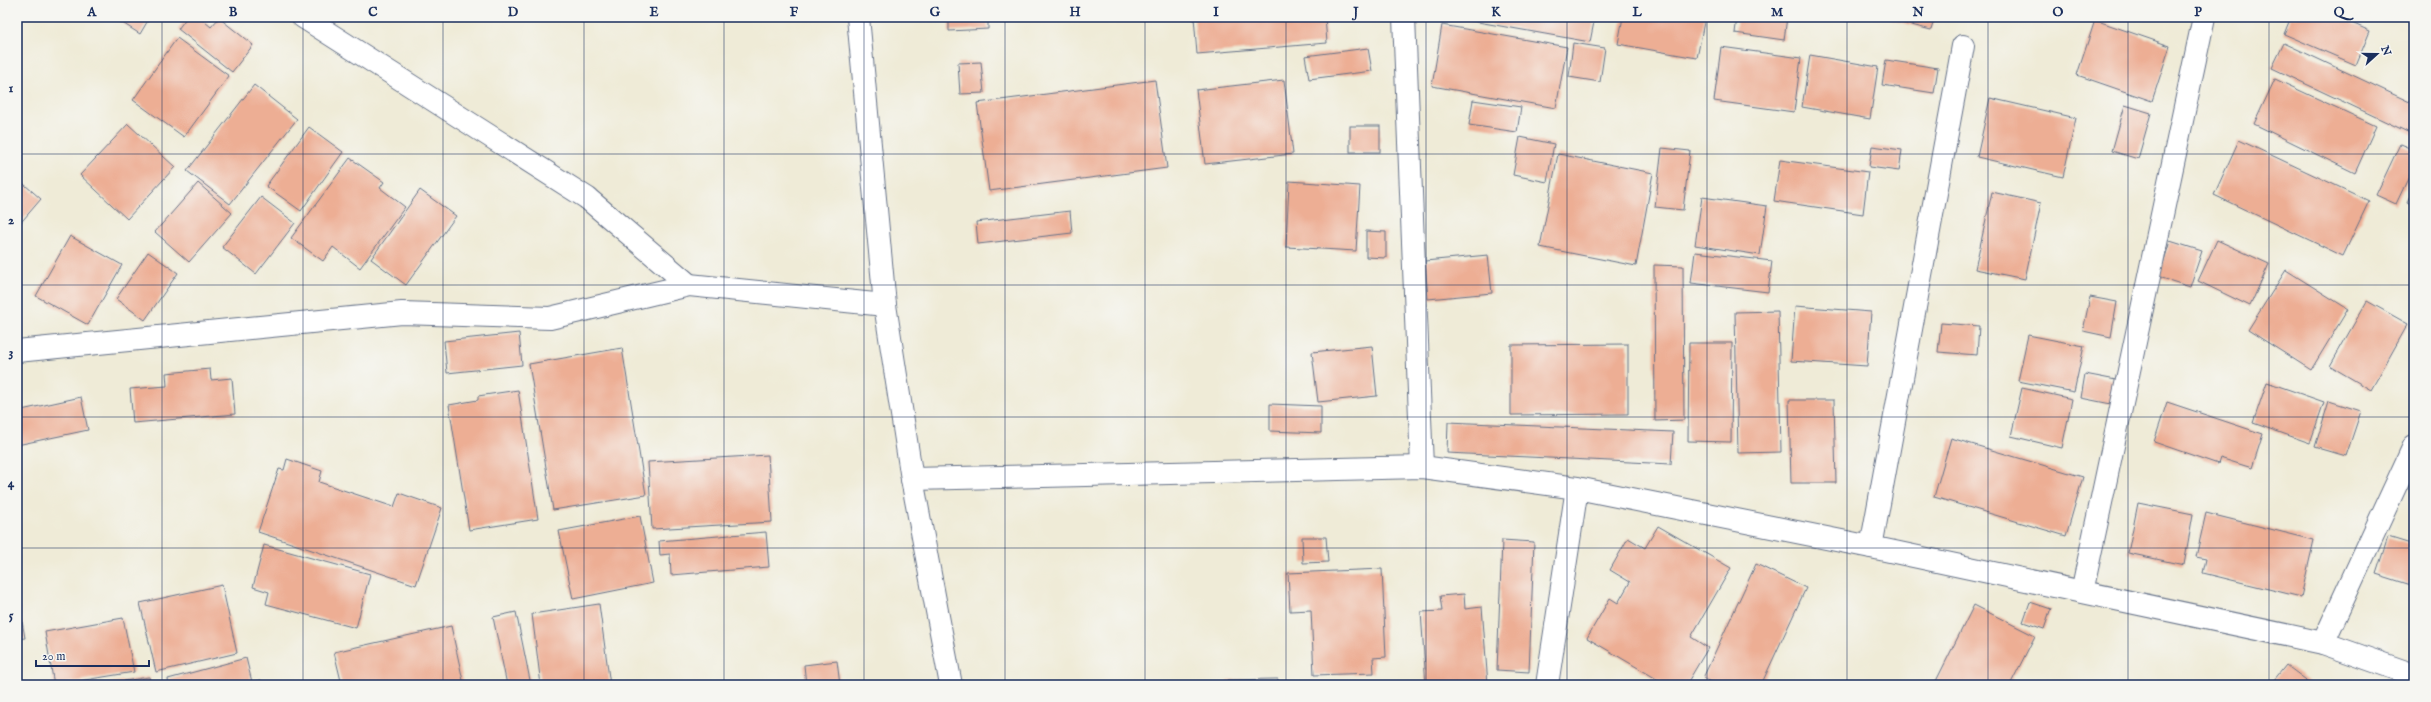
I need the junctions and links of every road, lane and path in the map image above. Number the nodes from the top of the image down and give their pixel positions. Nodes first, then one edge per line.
1 (303, 17) edge
2 (858, 17) edge
3 (1404, 17) edge
4 (2204, 17) edge
5 (1963, 46) dead end
6 (689, 285) junction
7 (885, 305) junction
8 (17, 351) edge
9 (2414, 446) edge
10 (1422, 467) junction
11 (912, 478) junction
12 (1577, 488) junction
13 (1871, 547) junction
14 (2082, 592) junction
15 (2323, 643) junction
16 (2414, 675) edge
17 (951, 685) edge
18 (1547, 685) edge

1 - 6 street
2 - 7 street
3 - 10 street
4 - 14 street
5 - 13 street
6 - 7 street
6 - 8 street
7 - 11 street
9 - 15 street
10 - 11 street
10 - 12 street
11 - 17 street
12 - 13 street
12 - 18 street
13 - 14 street
14 - 15 street
15 - 16 street

